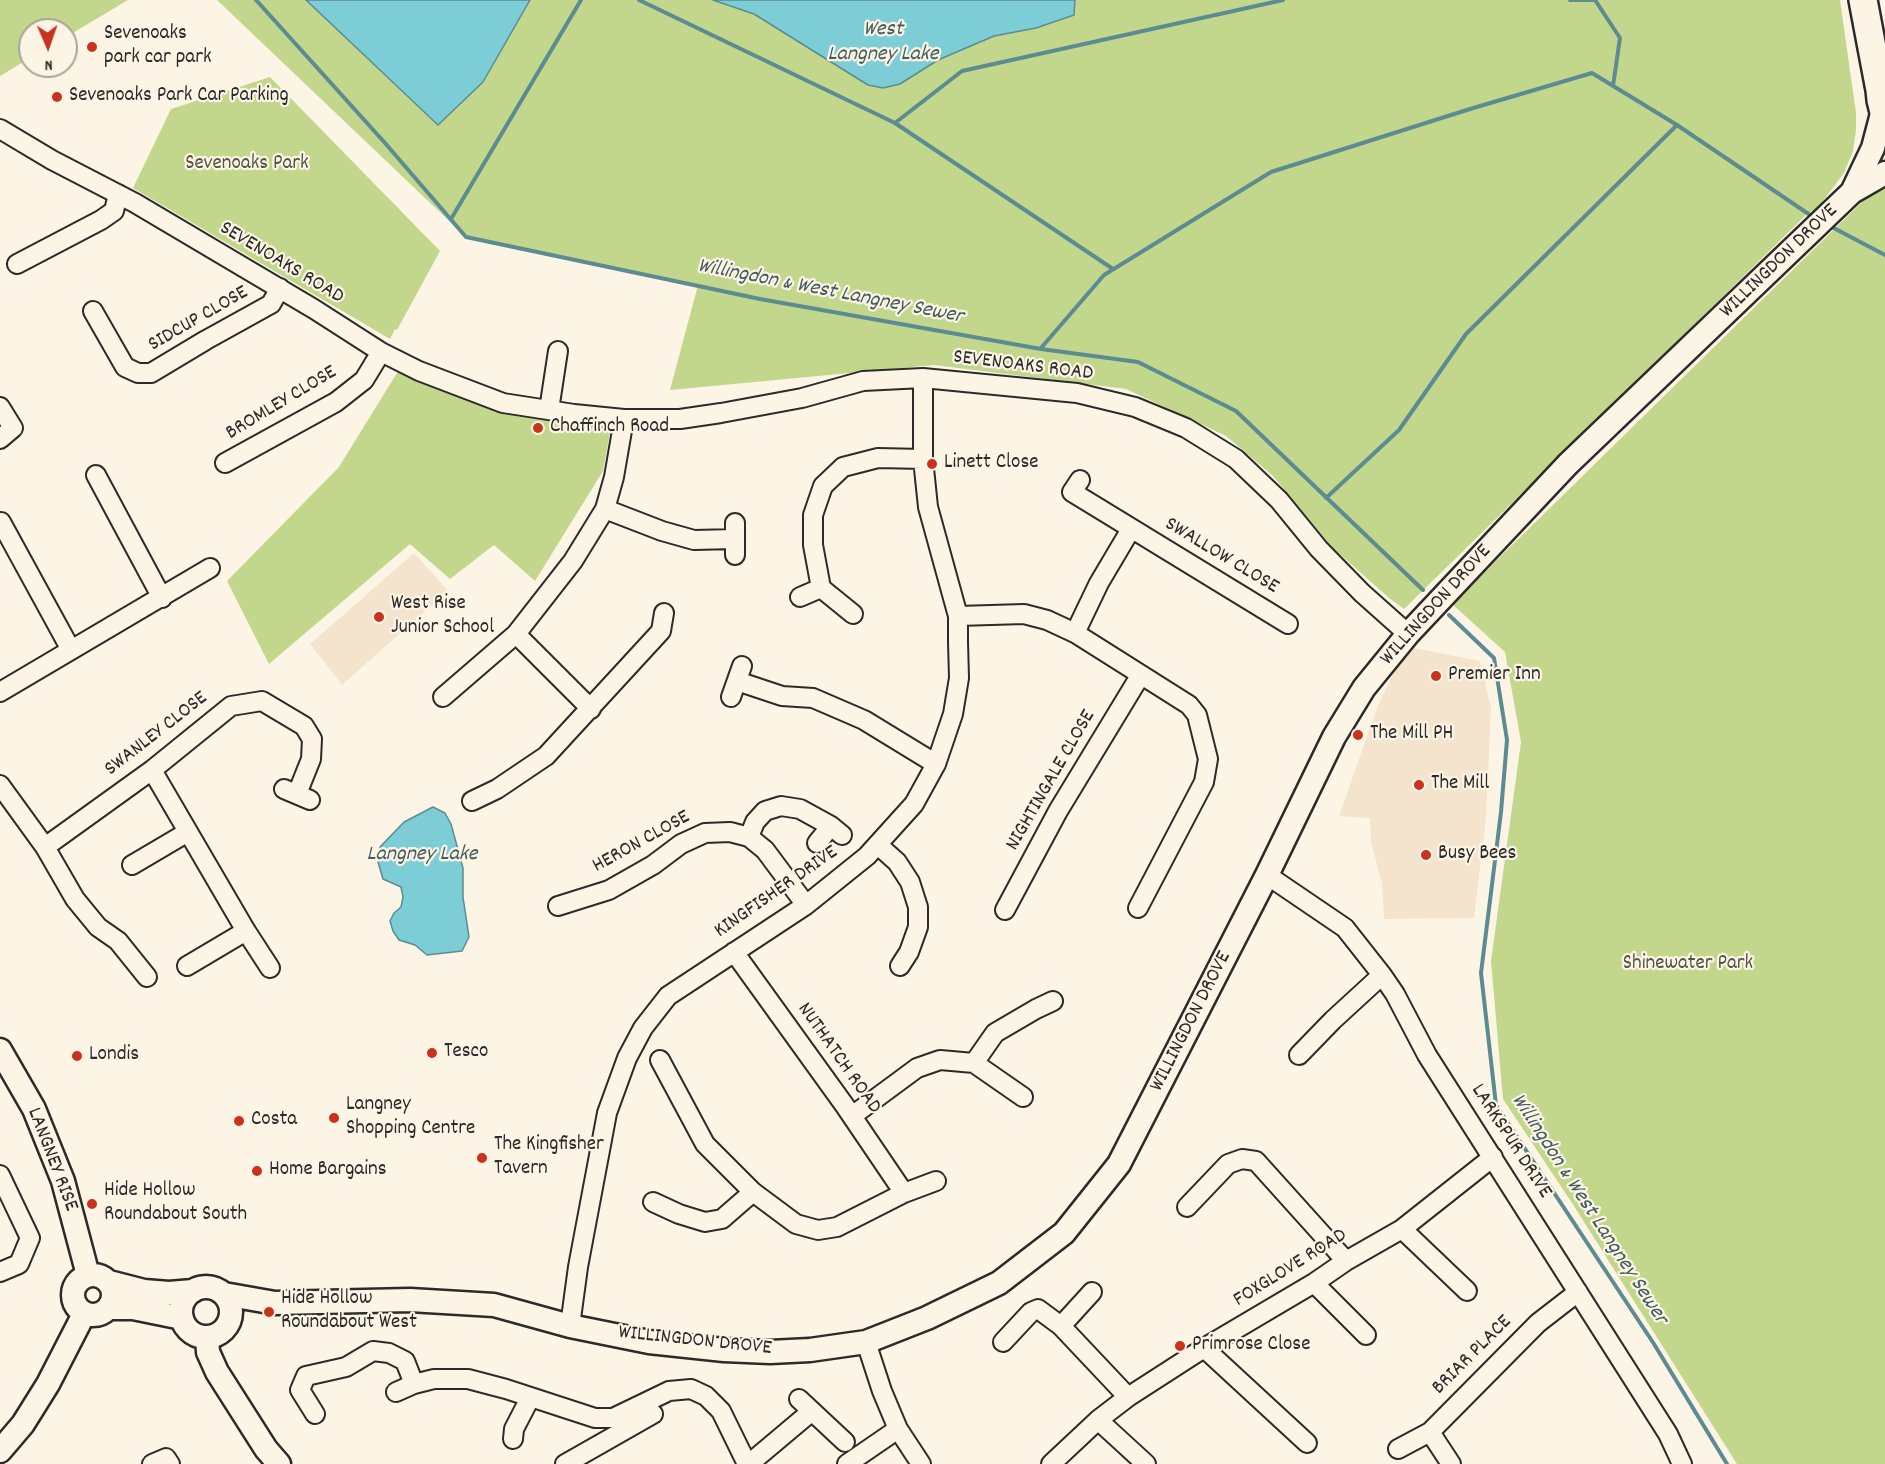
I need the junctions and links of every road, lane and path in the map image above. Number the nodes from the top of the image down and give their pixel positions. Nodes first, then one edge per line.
1 (1863, 0) edge
2 (1883, 97) edge
3 (0, 129) edge
4 (1885, 173) edge
5 (118, 194) junction
6 (1844, 200) junction
7 (17, 264) dead end
8 (280, 288) junction
9 (93, 311) dead end
10 (558, 351) dead end
11 (381, 352) junction
12 (923, 378) junction
13 (0, 407) edge
14 (549, 410) junction
15 (624, 419) junction
16 (0, 438) edge
17 (923, 459) junction
18 (225, 463) dead end
19 (96, 475) dead end
20 (1080, 480) dead end
21 (604, 509) junction
22 (1, 522) edge
23 (1131, 529) junction
24 (735, 539) dead end
25 (210, 568) dead end
26 (821, 588) junction
27 (800, 597) dead end
28 (162, 598) junction
29 (853, 614) dead end
30 (958, 616) junction
31 (1288, 624) dead end
32 (667, 628) dead end
33 (1076, 633) junction
34 (516, 634) junction
35 (1408, 634) junction
36 (71, 650) junction
37 (1140, 676) junction
38 (737, 681) dead end
39 (0, 692) edge
40 (443, 697) dead end
41 (591, 709) junction
42 (936, 764) junction
43 (152, 770) junction
44 (0, 785) edge
45 (297, 794) dead end
46 (472, 801) dead end
47 (188, 832) junction
48 (750, 837) junction
49 (817, 843) dead end
50 (878, 845) junction
51 (45, 847) junction
52 (132, 865) dead end
53 (1267, 875) junction
54 (806, 905) junction
55 (558, 906) dead end
56 (1138, 908) dead end
57 (1005, 910) dead end
58 (246, 931) junction
59 (734, 951) junction
60 (187, 966) dead end
61 (900, 966) dead end
62 (270, 968) dead end
63 (1382, 975) junction
64 (147, 977) dead end
65 (1053, 1001) dead end
66 (0, 1050) edge
67 (1299, 1055) dead end
68 (660, 1060) dead end
69 (974, 1062) junction
70 (1023, 1097) dead end
71 (852, 1116) junction
72 (1494, 1157) junction
73 (0, 1175) edge
74 (936, 1181) dead end
75 (753, 1192) junction
76 (904, 1193) junction
77 (652, 1202) dead end
78 (1187, 1207) dead end
79 (1402, 1229) junction
80 (1346, 1261) junction
81 (0, 1272) edge
82 (99, 1279) junction
83 (1314, 1283) junction
84 (193, 1291) junction
85 (1467, 1291) dead end
86 (1092, 1292) dead end
87 (1578, 1292) junction
88 (224, 1294) junction
89 (275, 1303) junction
90 (109, 1308) junction
91 (84, 1314) junction
92 (182, 1318) junction
93 (230, 1321) junction
94 (570, 1326) junction
95 (1061, 1326) junction
96 (1366, 1335) dead end
97 (207, 1337) junction
98 (866, 1342) junction
99 (1003, 1342) dead end
100 (1204, 1348) junction
101 (414, 1384) junction
102 (396, 1392) dead end
103 (1128, 1397) junction
104 (530, 1398) junction
105 (315, 1414) dead end
106 (653, 1414) dead end
107 (1098, 1420) junction
108 (898, 1430) junction
109 (508, 1432) dead end
110 (1430, 1432) junction
111 (845, 1442) dead end
112 (1307, 1443) dead end
113 (1398, 1449) dead end
114 (0, 1451) edge
115 (152, 1464) edge
116 (170, 1464) edge
117 (279, 1464) edge
118 (565, 1464) edge
119 (748, 1464) edge
120 (848, 1464) edge
121 (921, 1464) edge
122 (1051, 1464) edge
123 (1146, 1464) edge
124 (1451, 1464) edge
125 (1682, 1464) edge

1 - 2 highway
2 - 6 main road, WILLINGDON DROVE
3 - 5 street, SEVENOAKS ROAD
4 - 6 main road, WILLINGDON DROVE
5 - 7 street
5 - 8 street, SEVENOAKS ROAD
6 - 35 main road, WILLINGDON DROVE
8 - 9 street, SIDCUP CLOSE
8 - 11 street, SEVENOAKS ROAD
10 - 14 street
11 - 14 street, SEVENOAKS ROAD
11 - 18 street, BROMLEY CLOSE
12 - 15 street, SEVENOAKS ROAD
12 - 17 street, KINGFISHER DRIVE
12 - 35 street, SEVENOAKS ROAD
13 - 16 street
14 - 15 street, SEVENOAKS ROAD
15 - 21 street
17 - 26 street
17 - 30 street, KINGFISHER DRIVE
19 - 28 street
20 - 23 street, SWALLOW CLOSE
21 - 24 street
21 - 34 street
22 - 36 street
23 - 31 street, SWALLOW CLOSE
23 - 33 street, SWALLOW CLOSE
25 - 28 street
26 - 27 street
26 - 29 street
28 - 36 street
30 - 33 street
30 - 42 street, KINGFISHER DRIVE
32 - 41 street
33 - 37 street
34 - 40 street
34 - 41 street
35 - 53 main road, WILLINGDON DROVE
36 - 39 street
37 - 56 street
37 - 57 street, NIGHTINGALE CLOSE
38 - 42 street
41 - 46 street
42 - 50 street, KINGFISHER DRIVE
43 - 45 street, SWANLEY CLOSE
43 - 47 street
43 - 51 street, SWANLEY CLOSE
44 - 51 street
47 - 52 street
47 - 58 street
48 - 49 street
48 - 54 street
48 - 55 street, HERON CLOSE
50 - 54 street, KINGFISHER DRIVE
50 - 61 street
51 - 64 street
53 - 63 street, LARKSPUR DRIVE
53 - 98 main road, WILLINGDON DROVE
54 - 59 street, KINGFISHER DRIVE
58 - 60 street
58 - 62 street
59 - 71 street, NUTHATCH ROAD
59 - 94 street, KINGFISHER DRIVE
63 - 67 street
63 - 72 street, LARKSPUR DRIVE
65 - 69 street
66 - 82 main road, LANGNEY RISE
68 - 75 street
69 - 70 street
69 - 71 street
71 - 76 street, NUTHATCH ROAD
72 - 79 street, FOXGLOVE ROAD
72 - 87 street, LARKSPUR DRIVE
73 - 81 street
74 - 76 street
75 - 76 street
75 - 77 street
78 - 80 street
79 - 80 street, FOXGLOVE ROAD
79 - 85 street
80 - 83 street, FOXGLOVE ROAD
82 - 84 main road
82 - 90 main road
82 - 91 main road
83 - 96 street
83 - 100 street, FOXGLOVE ROAD
84 - 88 main road
84 - 92 main road
86 - 95 street
87 - 110 street, BRIAR PLACE
87 - 125 street, LARKSPUR DRIVE
88 - 89 main road, WILLINGDON DROVE
88 - 93 main road
89 - 93 main road, WILLINGDON DROVE
89 - 94 main road, WILLINGDON DROVE
90 - 91 main road
90 - 92 main road
91 - 114 main road
92 - 97 main road
93 - 97 main road
94 - 98 main road, WILLINGDON DROVE
95 - 99 street
95 - 103 street
97 - 117 main road
98 - 108 street
100 - 103 street, FOXGLOVE ROAD
100 - 112 street
101 - 102 street
101 - 104 street
101 - 105 street
103 - 107 street, FOXGLOVE ROAD
104 - 109 street
104 - 119 street
106 - 118 street
107 - 122 street, FOXGLOVE ROAD
107 - 123 street
108 - 120 street
108 - 121 street
110 - 113 street, BRIAR PLACE
110 - 124 street
111 - 119 street
115 - 116 street

